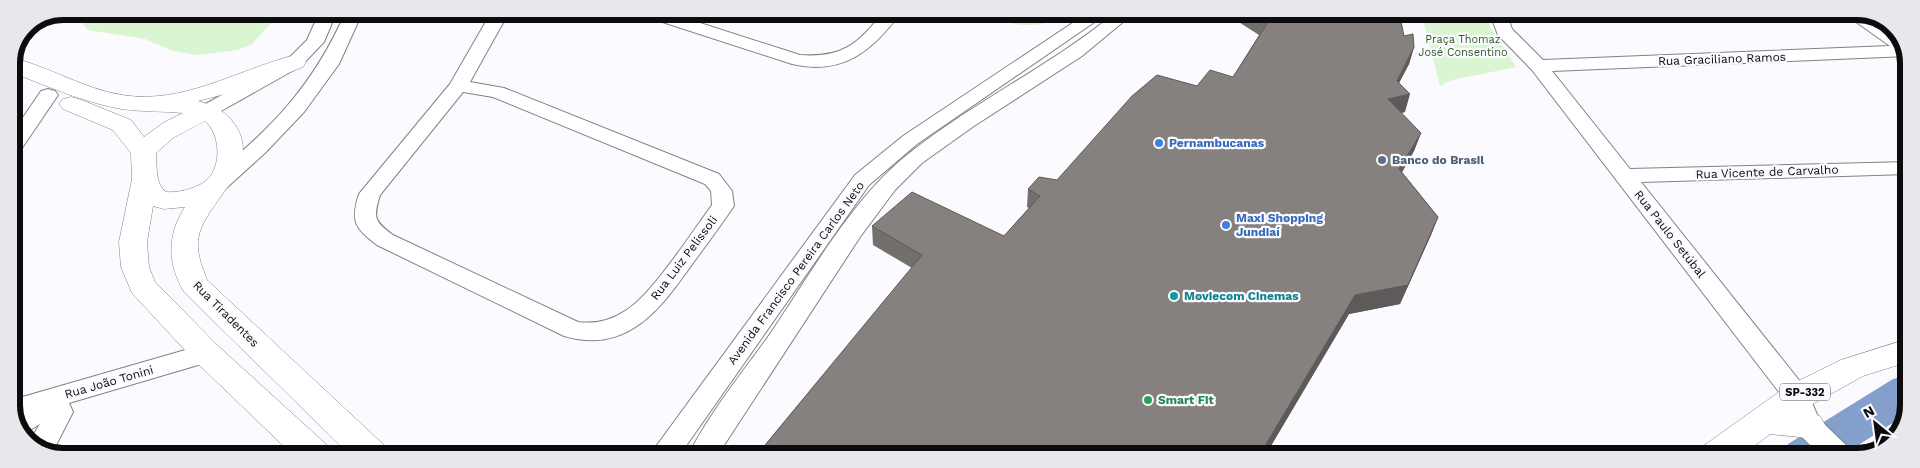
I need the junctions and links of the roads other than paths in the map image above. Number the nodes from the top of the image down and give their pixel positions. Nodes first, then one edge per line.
1 (325, 20) edge
2 (352, 20) edge
3 (495, 20) edge
4 (675, 20) edge
5 (884, 20) edge
6 (1088, 20) edge
7 (1118, 20) edge
8 (1501, 20) edge
9 (1863, 21) edge
10 (1895, 42) edge
11 (1898, 49) edge
12 (1064, 60) junction
13 (295, 62) junction
14 (1538, 66) junction
15 (20, 67) edge
16 (1020, 67) junction
17 (325, 74) junction
18 (20, 85) edge
19 (458, 86) junction
20 (48, 95) junction
21 (158, 104) junction
22 (207, 111) junction
23 (20, 137) edge
24 (910, 140) junction
25 (143, 152) junction
26 (1900, 168) edge
27 (1625, 176) junction
28 (145, 179) junction
29 (891, 181) junction
30 (213, 188) junction
31 (206, 353) junction
32 (1900, 353) edge
33 (53, 398) junction
34 (20, 408) edge
35 (1802, 411) junction
36 (23, 422) edge
37 (43, 443) edge
38 (307, 448) edge
39 (366, 448) edge
40 (669, 448) edge
41 (707, 448) edge
42 (1726, 448) edge
43 (1833, 448) edge

1 - 13 street
2 - 17 street
3 - 19 street, Rua Luiz Pelissoli
4 - 5 street
6 - 16 street, Avenida Francisco Pereira Carlos Neto
7 - 12 street, Avenida Francisco Pereira Carlos Neto
8 - 14 street, Rua Paulo Setúbal
9 - 10 street
11 - 14 street, Rua Graciliano Ramos
12 - 16 street
12 - 29 street, Avenida Francisco Pereira Carlos Neto
13 - 17 street
13 - 21 main road
13 - 22 street
14 - 27 street, Rua Paulo Setúbal
15 - 21 main road
16 - 24 street, Avenida Francisco Pereira Carlos Neto
17 - 30 street
18 - 20 main road
19 - 19 street, Rua Luiz Pelissoli
20 - 23 street
20 - 25 main road
21 - 22 main road
22 - 25 main road
22 - 30 main road, Rua Tiradentes
24 - 29 street
24 - 40 street, Avenida Francisco Pereira Carlos Neto
25 - 28 main road
26 - 27 street, Rua Vicente de Carvalho
27 - 35 street, Rua Paulo Setúbal
28 - 30 main road
28 - 31 main road
29 - 41 street, Avenida Francisco Pereira Carlos Neto
30 - 39 main road, Rua Tiradentes
31 - 33 street, Rua João Tonini
31 - 38 main road
32 - 35 main road, SP-332
33 - 34 street, Rua João Tonini
33 - 36 street
33 - 37 street
35 - 42 main road
35 - 43 street, Rua Paulo Setúbal

